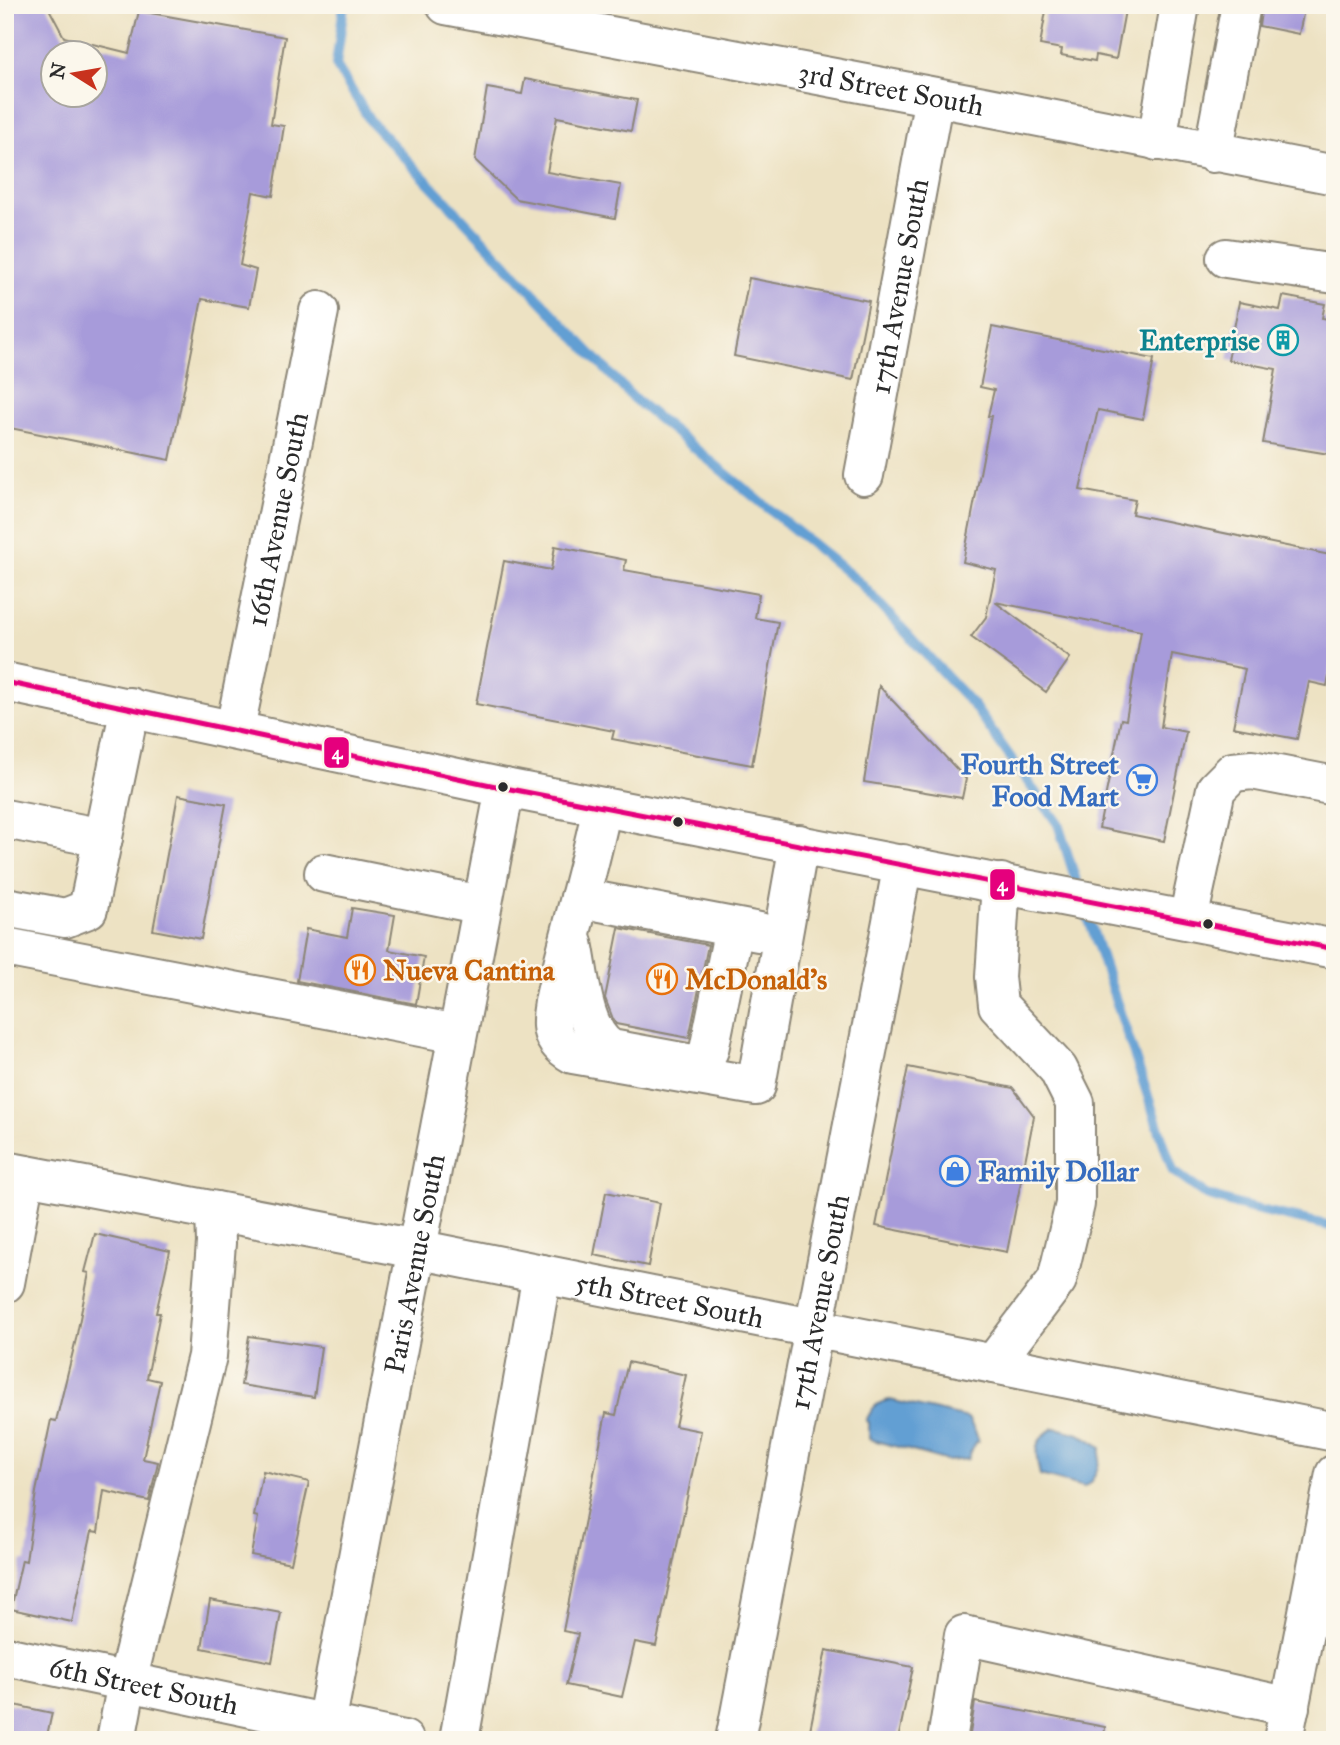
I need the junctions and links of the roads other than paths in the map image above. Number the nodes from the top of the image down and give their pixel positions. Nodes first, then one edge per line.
1 (446, 5) edge
2 (1180, 5) edge
3 (1241, 5) edge
4 (934, 97) junction
5 (1157, 141) junction
6 (1213, 153) junction
7 (1335, 175) edge
8 (1226, 258) dead end
9 (1335, 274) edge
10 (319, 311) dead end
11 (864, 475) dead end
12 (5, 682) edge
13 (130, 708) junction
14 (235, 729) junction
15 (1335, 786) edge
16 (505, 788) junction
17 (601, 807) junction
18 (5, 819) edge
19 (103, 838) junction
20 (799, 844) junction
21 (903, 864) junction
22 (324, 873) dead end
23 (1001, 883) junction
24 (482, 905) junction
25 (5, 907) edge
26 (575, 914) junction
27 (1188, 919) junction
28 (734, 928) junction
29 (781, 936) junction
30 (5, 947) edge
31 (1335, 948) edge
32 (457, 1034) junction
33 (15, 1173) edge
34 (215, 1211) junction
35 (416, 1249) junction
36 (542, 1274) junction
37 (5, 1283) edge
38 (814, 1329) junction
39 (993, 1364) junction
40 (1335, 1432) edge
41 (1335, 1474) edge
42 (5, 1656) edge
43 (127, 1682) junction
44 (1286, 1723) edge
45 (324, 1732) edge
46 (116, 1740) edge
47 (404, 1740) edge
48 (459, 1740) edge
49 (735, 1740) edge
50 (947, 1740) edge

1 - 4 street, 3rd Street South
2 - 5 street
3 - 6 street
4 - 5 street, 3rd Street South
4 - 11 street, 17th Avenue South
5 - 6 street, 3rd Street South
6 - 7 street, 3rd Street South
8 - 9 street
10 - 14 street, 16th Avenue South
12 - 13 street
13 - 14 street
13 - 19 street
14 - 16 street
15 - 27 street
16 - 17 street
16 - 24 street, Paris Avenue South
17 - 20 street
17 - 26 street
18 - 19 street
19 - 25 street
20 - 21 street
20 - 29 street
21 - 23 street
21 - 38 street, 17th Avenue South
22 - 24 street
23 - 27 street
23 - 39 street
24 - 32 street, Paris Avenue South
26 - 28 street
26 - 28 street
26 - 29 street
27 - 31 street
28 - 29 street
30 - 32 street
32 - 35 street, Paris Avenue South
33 - 34 street, 5th Street South
33 - 37 street
34 - 35 street, 5th Street South
34 - 43 street
35 - 36 street, 5th Street South
35 - 45 street, Paris Avenue South
36 - 38 street, 5th Street South
36 - 48 street
38 - 39 street, 5th Street South
38 - 49 street, 17th Avenue South
39 - 40 street, 5th Street South
41 - 44 street
42 - 43 street, 6th Street South
43 - 45 street, 6th Street South
43 - 46 street
44 - 50 street
45 - 47 street, 6th Street South

